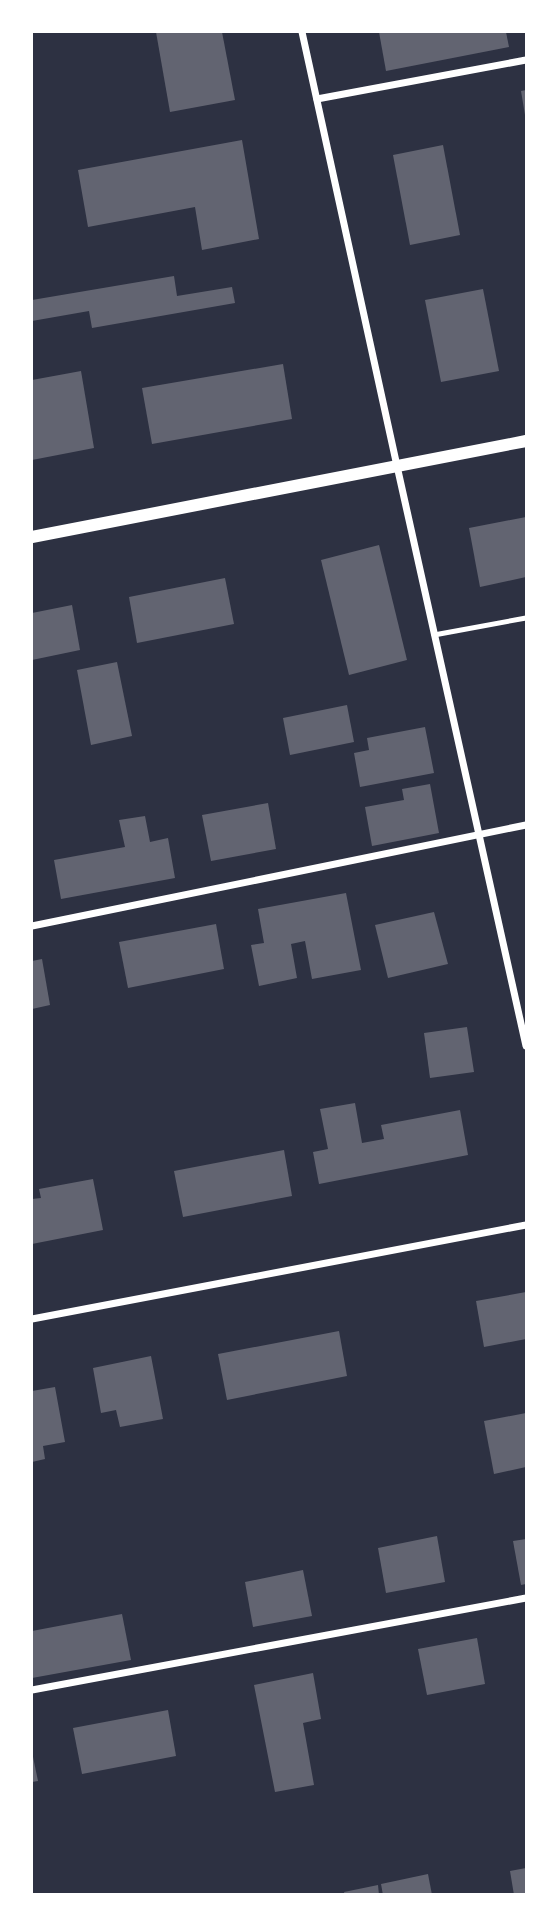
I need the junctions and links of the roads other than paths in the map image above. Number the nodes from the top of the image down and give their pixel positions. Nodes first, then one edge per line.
1 (302, 32) edge
2 (527, 60) edge
3 (317, 99) junction
4 (527, 441) edge
5 (397, 467) junction
6 (32, 537) edge
7 (527, 618) edge
8 (434, 635) junction
9 (527, 825) edge
10 (479, 834) junction
11 (32, 926) edge
12 (527, 1046) edge
13 (527, 1225) edge
14 (32, 1319) edge
15 (527, 1598) edge
16 (32, 1690) edge

1 - 3 street
2 - 3 street
3 - 5 street
4 - 5 street
5 - 6 street
5 - 8 street
7 - 8 lane
8 - 10 street
9 - 10 street
10 - 11 street
10 - 12 street
13 - 14 street
15 - 16 street

